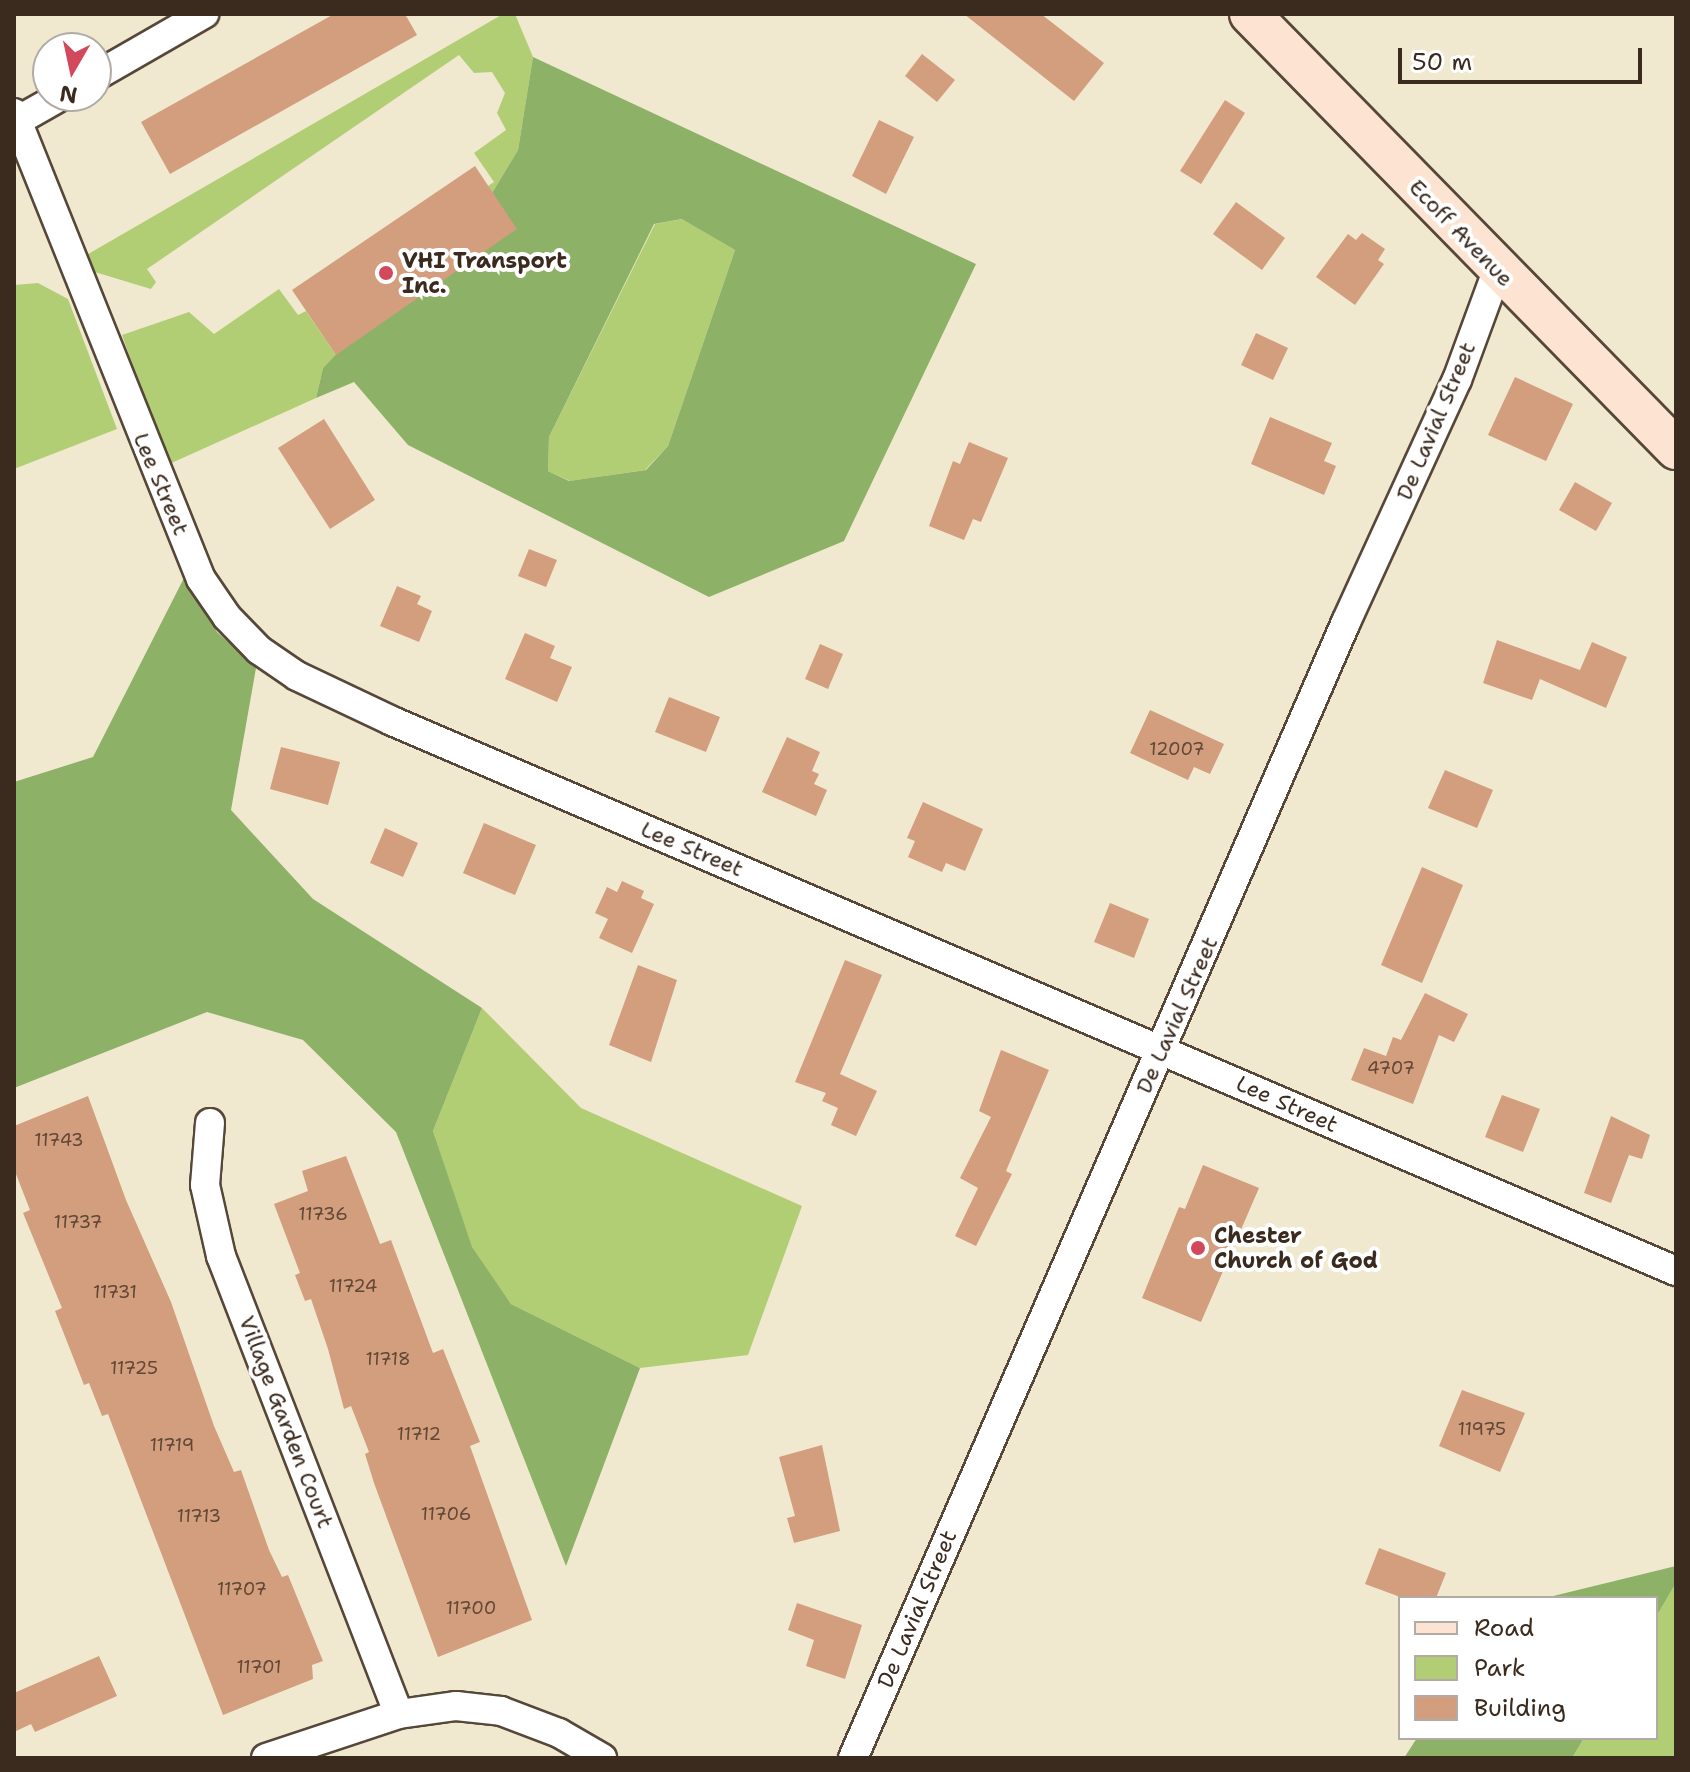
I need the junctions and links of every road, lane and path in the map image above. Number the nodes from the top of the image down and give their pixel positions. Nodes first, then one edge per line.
1 (204, 14) edge
2 (1250, 14) edge
3 (112, 67) edge
4 (16, 117) edge
5 (1497, 271) junction
6 (1676, 449) edge
7 (1162, 1049) junction
8 (210, 1123) dead end
9 (1676, 1271) edge
10 (399, 1714) junction
11 (266, 1758) edge
12 (602, 1758) edge
13 (853, 1758) edge

1 - 3 street
2 - 5 street, Ecoff Avenue
4 - 7 street, Lee Street
5 - 6 street, Ecoff Avenue
5 - 7 street, De Lavial Street
7 - 9 street, Lee Street
7 - 13 street, De Lavial Street
8 - 10 street, Village Garden Court
10 - 11 street
10 - 12 street

